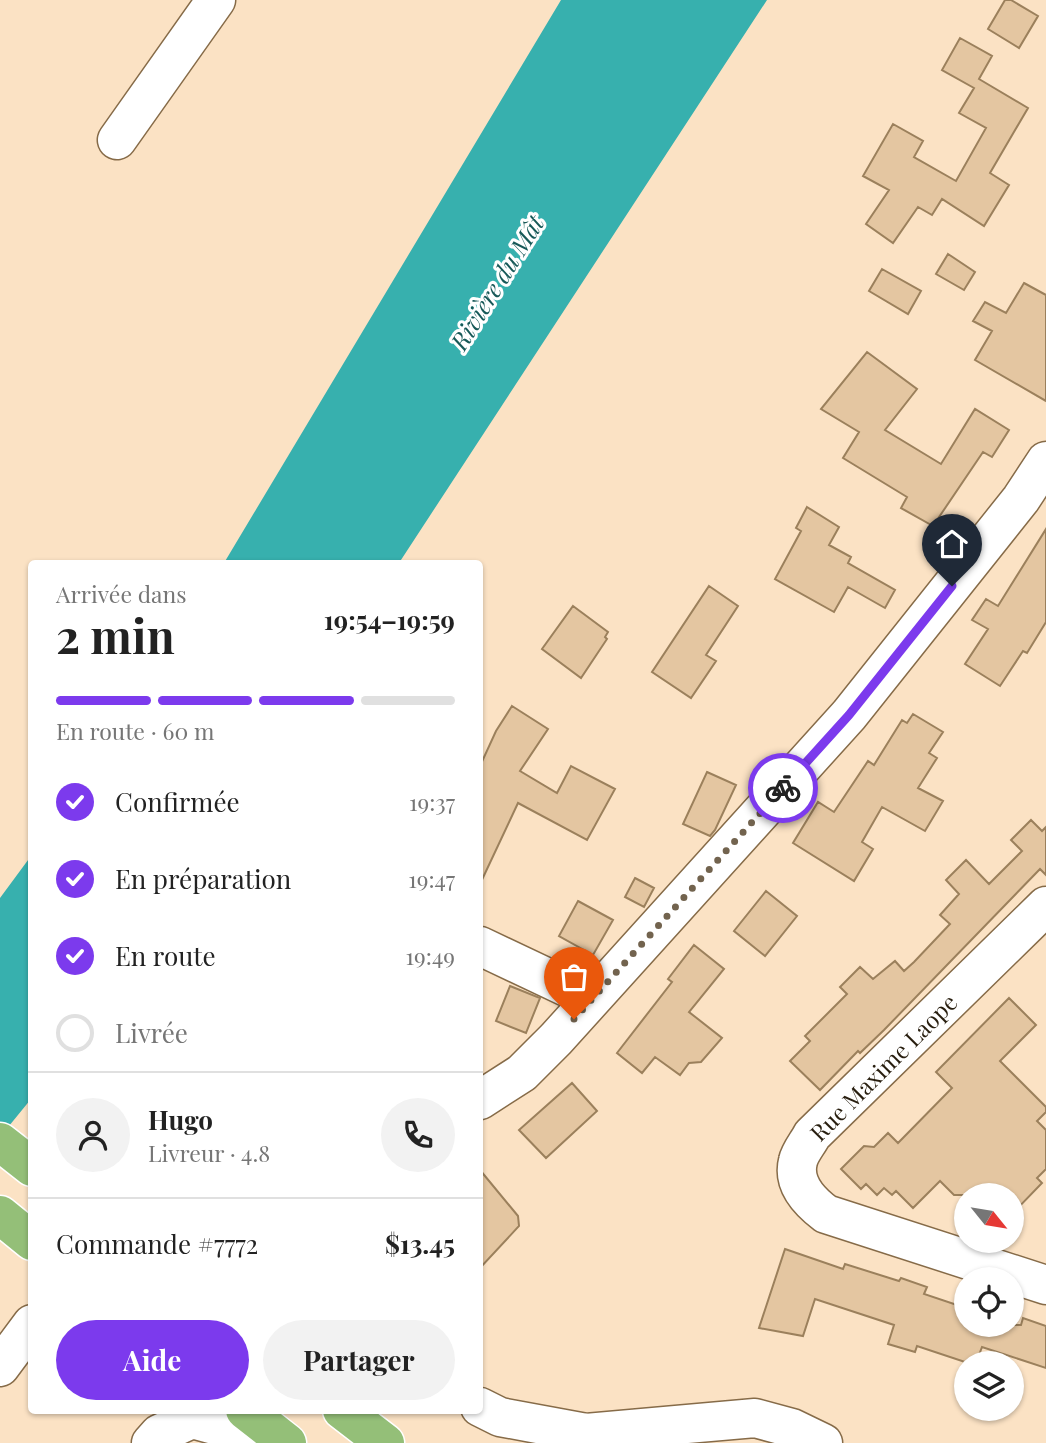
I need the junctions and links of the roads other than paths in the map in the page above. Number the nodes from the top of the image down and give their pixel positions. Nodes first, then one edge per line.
1 (216, 0) edge
2 (117, 140) dead end
3 (1046, 461) edge
4 (1042, 917) edge
5 (483, 947) edge
6 (593, 999) junction
7 (483, 1098) edge
8 (0, 1142) edge
9 (28, 1164) edge
10 (0, 1215) edge
11 (28, 1238) edge
12 (1046, 1284) edge
13 (28, 1329) edge
14 (0, 1367) edge
15 (483, 1408) edge
16 (250, 1414) edge
17 (347, 1414) edge
18 (151, 1443) edge
19 (241, 1443) edge
20 (287, 1443) edge
21 (385, 1443) edge
22 (823, 1443) edge

1 - 2 street
3 - 6 street
4 - 12 street, Rue Maxime Laope
5 - 6 street
6 - 7 street
8 - 9 highway
10 - 11 highway
13 - 14 street
15 - 22 street
16 - 20 highway
17 - 21 highway
18 - 19 street

